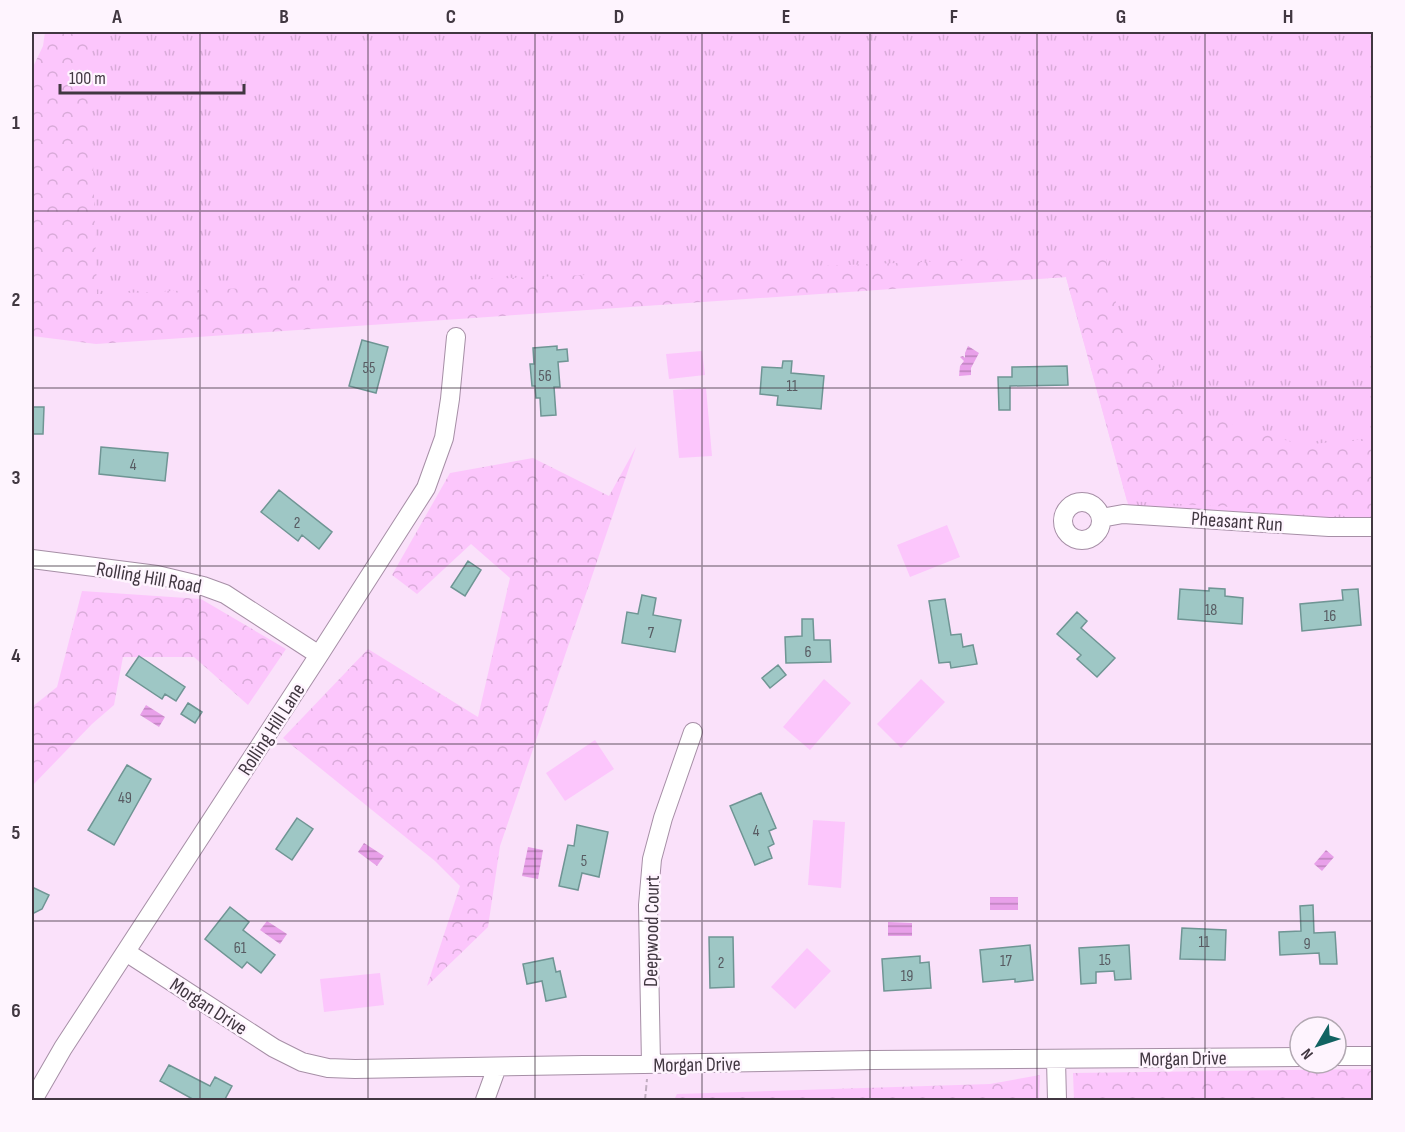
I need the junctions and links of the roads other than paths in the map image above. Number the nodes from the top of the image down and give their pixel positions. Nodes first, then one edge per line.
1 (456, 337) dead end
2 (1101, 518) dead end
3 (1374, 527) edge
4 (32, 559) edge
5 (319, 655) junction
6 (693, 732) dead end
7 (126, 952) junction
8 (1348, 1056) edge
9 (1374, 1056) edge
10 (1288, 1057) edge
11 (1056, 1060) junction
12 (650, 1064) junction
13 (497, 1067) junction
14 (33, 1101) edge
15 (485, 1101) edge
16 (1057, 1101) edge

1 - 5 street, Rolling Hill Lane
2 - 3 street, Pheasant Run
4 - 5 street, Rolling Hill Road
5 - 7 street, Rolling Hill Lane
6 - 12 street, Deepwood Court
7 - 13 street, Morgan Drive
7 - 14 street, Rolling Hill Lane
8 - 9 street
10 - 11 street, Morgan Drive
11 - 12 street, Morgan Drive
11 - 16 street
12 - 13 street, Morgan Drive
13 - 15 street

